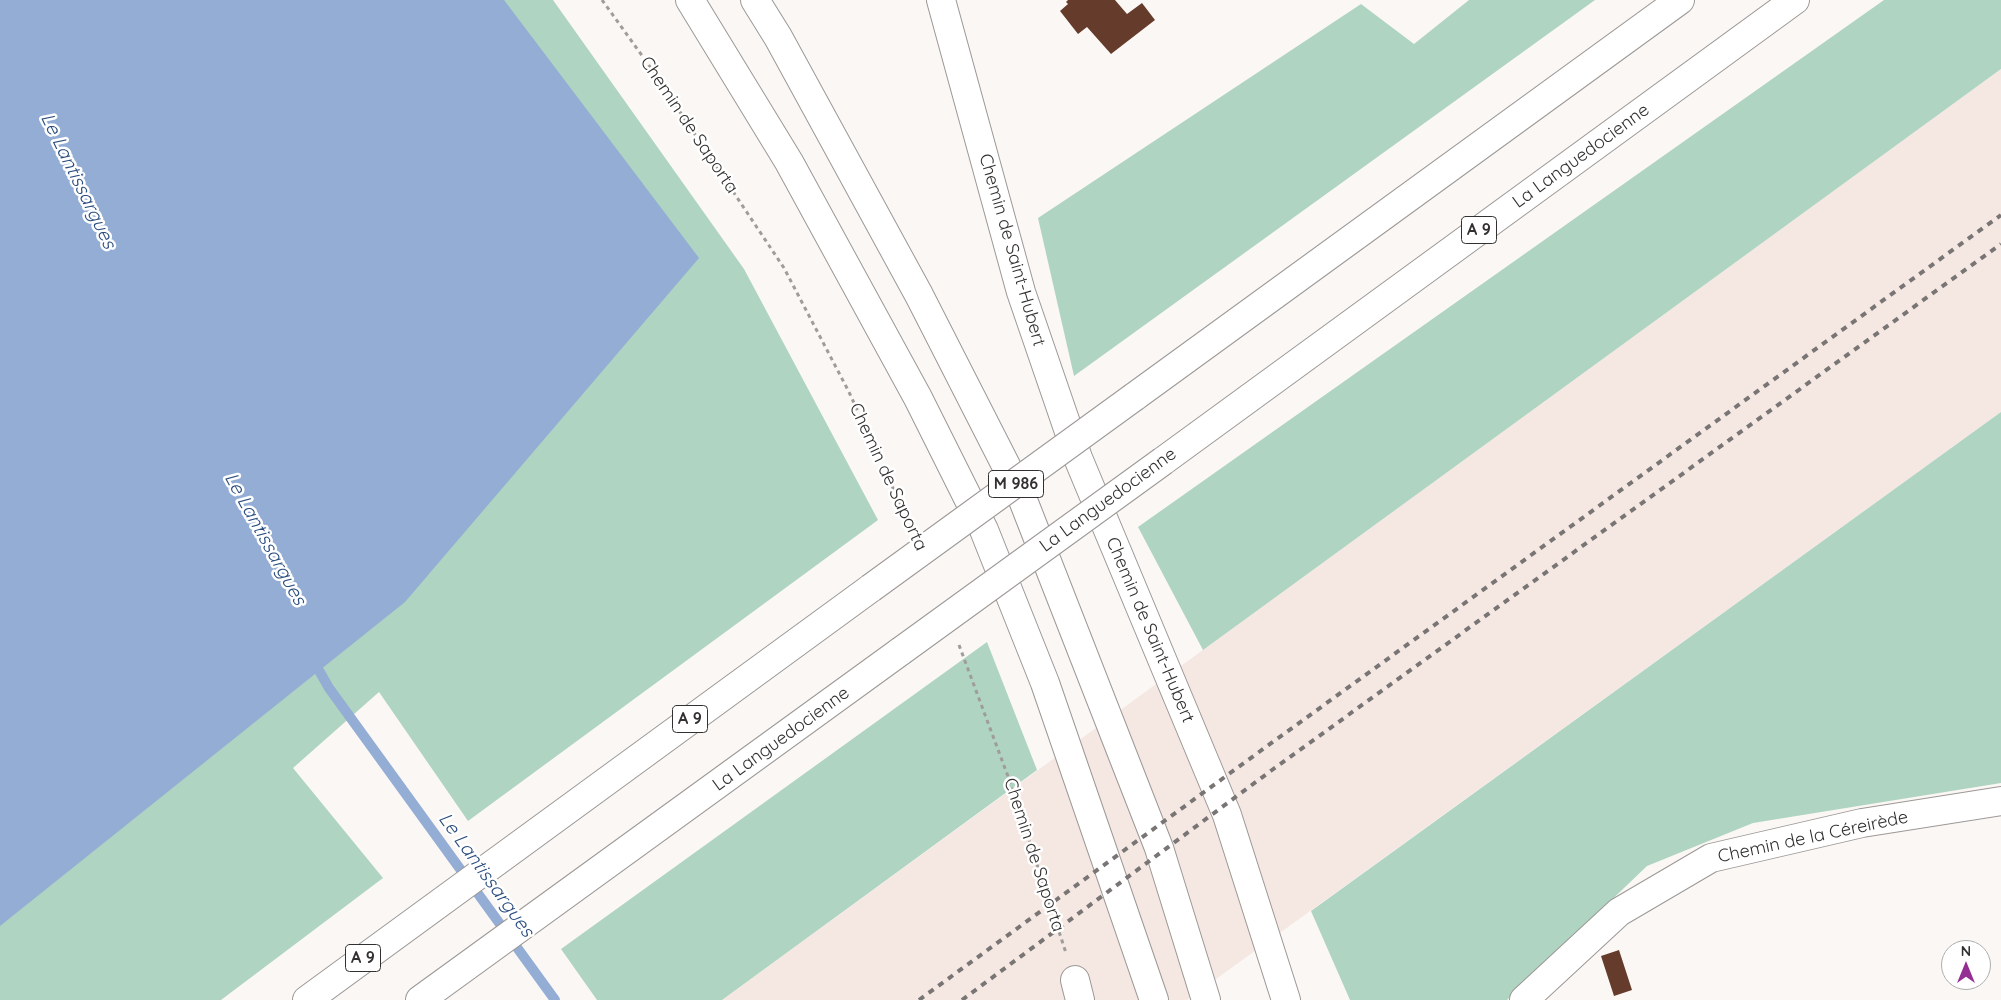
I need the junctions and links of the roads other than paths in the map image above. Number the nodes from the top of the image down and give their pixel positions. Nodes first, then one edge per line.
1 (690, 0) edge
2 (755, 0) edge
3 (941, 0) edge
4 (1680, 0) edge
5 (1795, 0) edge
6 (2001, 801) edge
7 (307, 1000) edge
8 (420, 1000) edge
9 (1154, 1000) edge
10 (1206, 1000) edge
11 (1286, 1000) edge
12 (1524, 1000) edge

1 - 9 main road, M 986
2 - 10 main road, M 986
3 - 11 main road, Chemin de Saint-Hubert
4 - 7 main road, A 9, bridge
5 - 8 main road, La Languedocienne / A 9, bridge
6 - 12 main road, Chemin de la Céreirède

